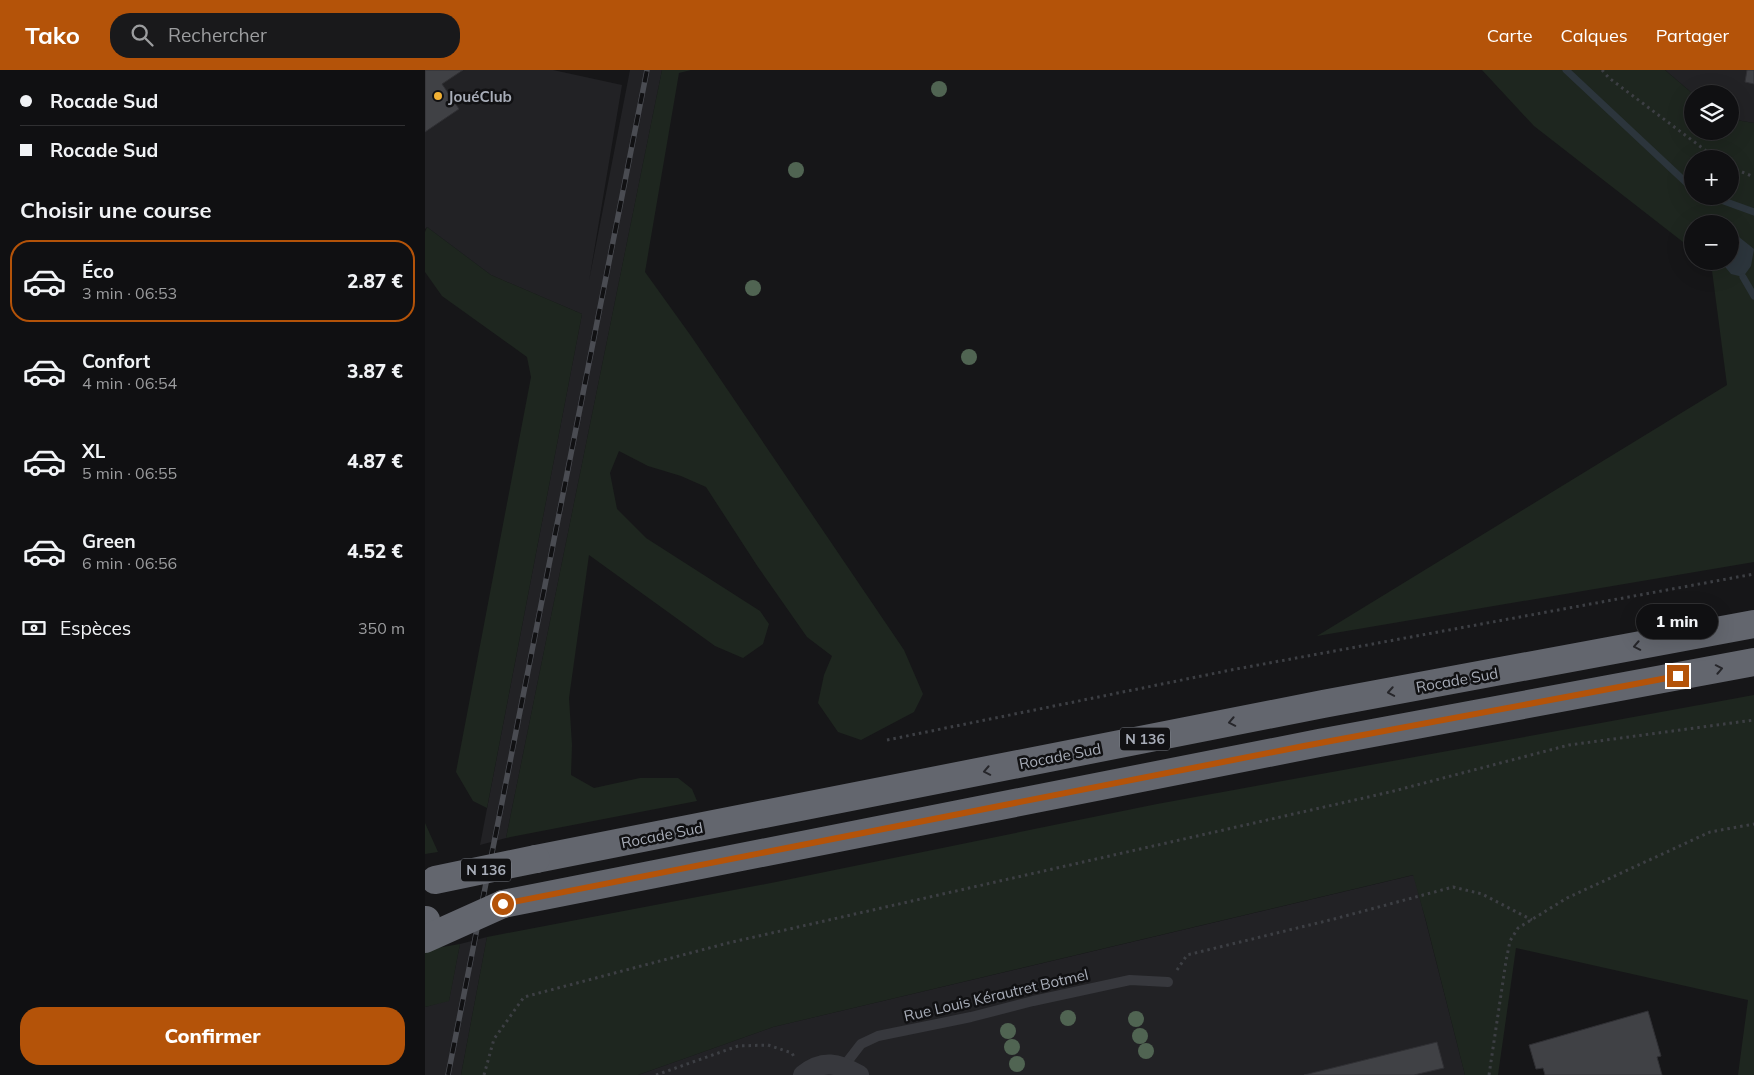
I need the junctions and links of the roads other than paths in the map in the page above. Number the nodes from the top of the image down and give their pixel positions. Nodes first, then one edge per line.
1 (1754, 624) edge
2 (1754, 662) edge
3 (430, 881) edge
4 (425, 926) edge
5 (1168, 982) road end
6 (851, 1071) edge
7 (803, 1074) edge

1 -> 3 highway, Rocade Sud / N 136, bridge
4 -> 2 highway, N 136, bridge
5 - 6 lane, Rue Louis Kérautret Botmel
6 - 7 street

